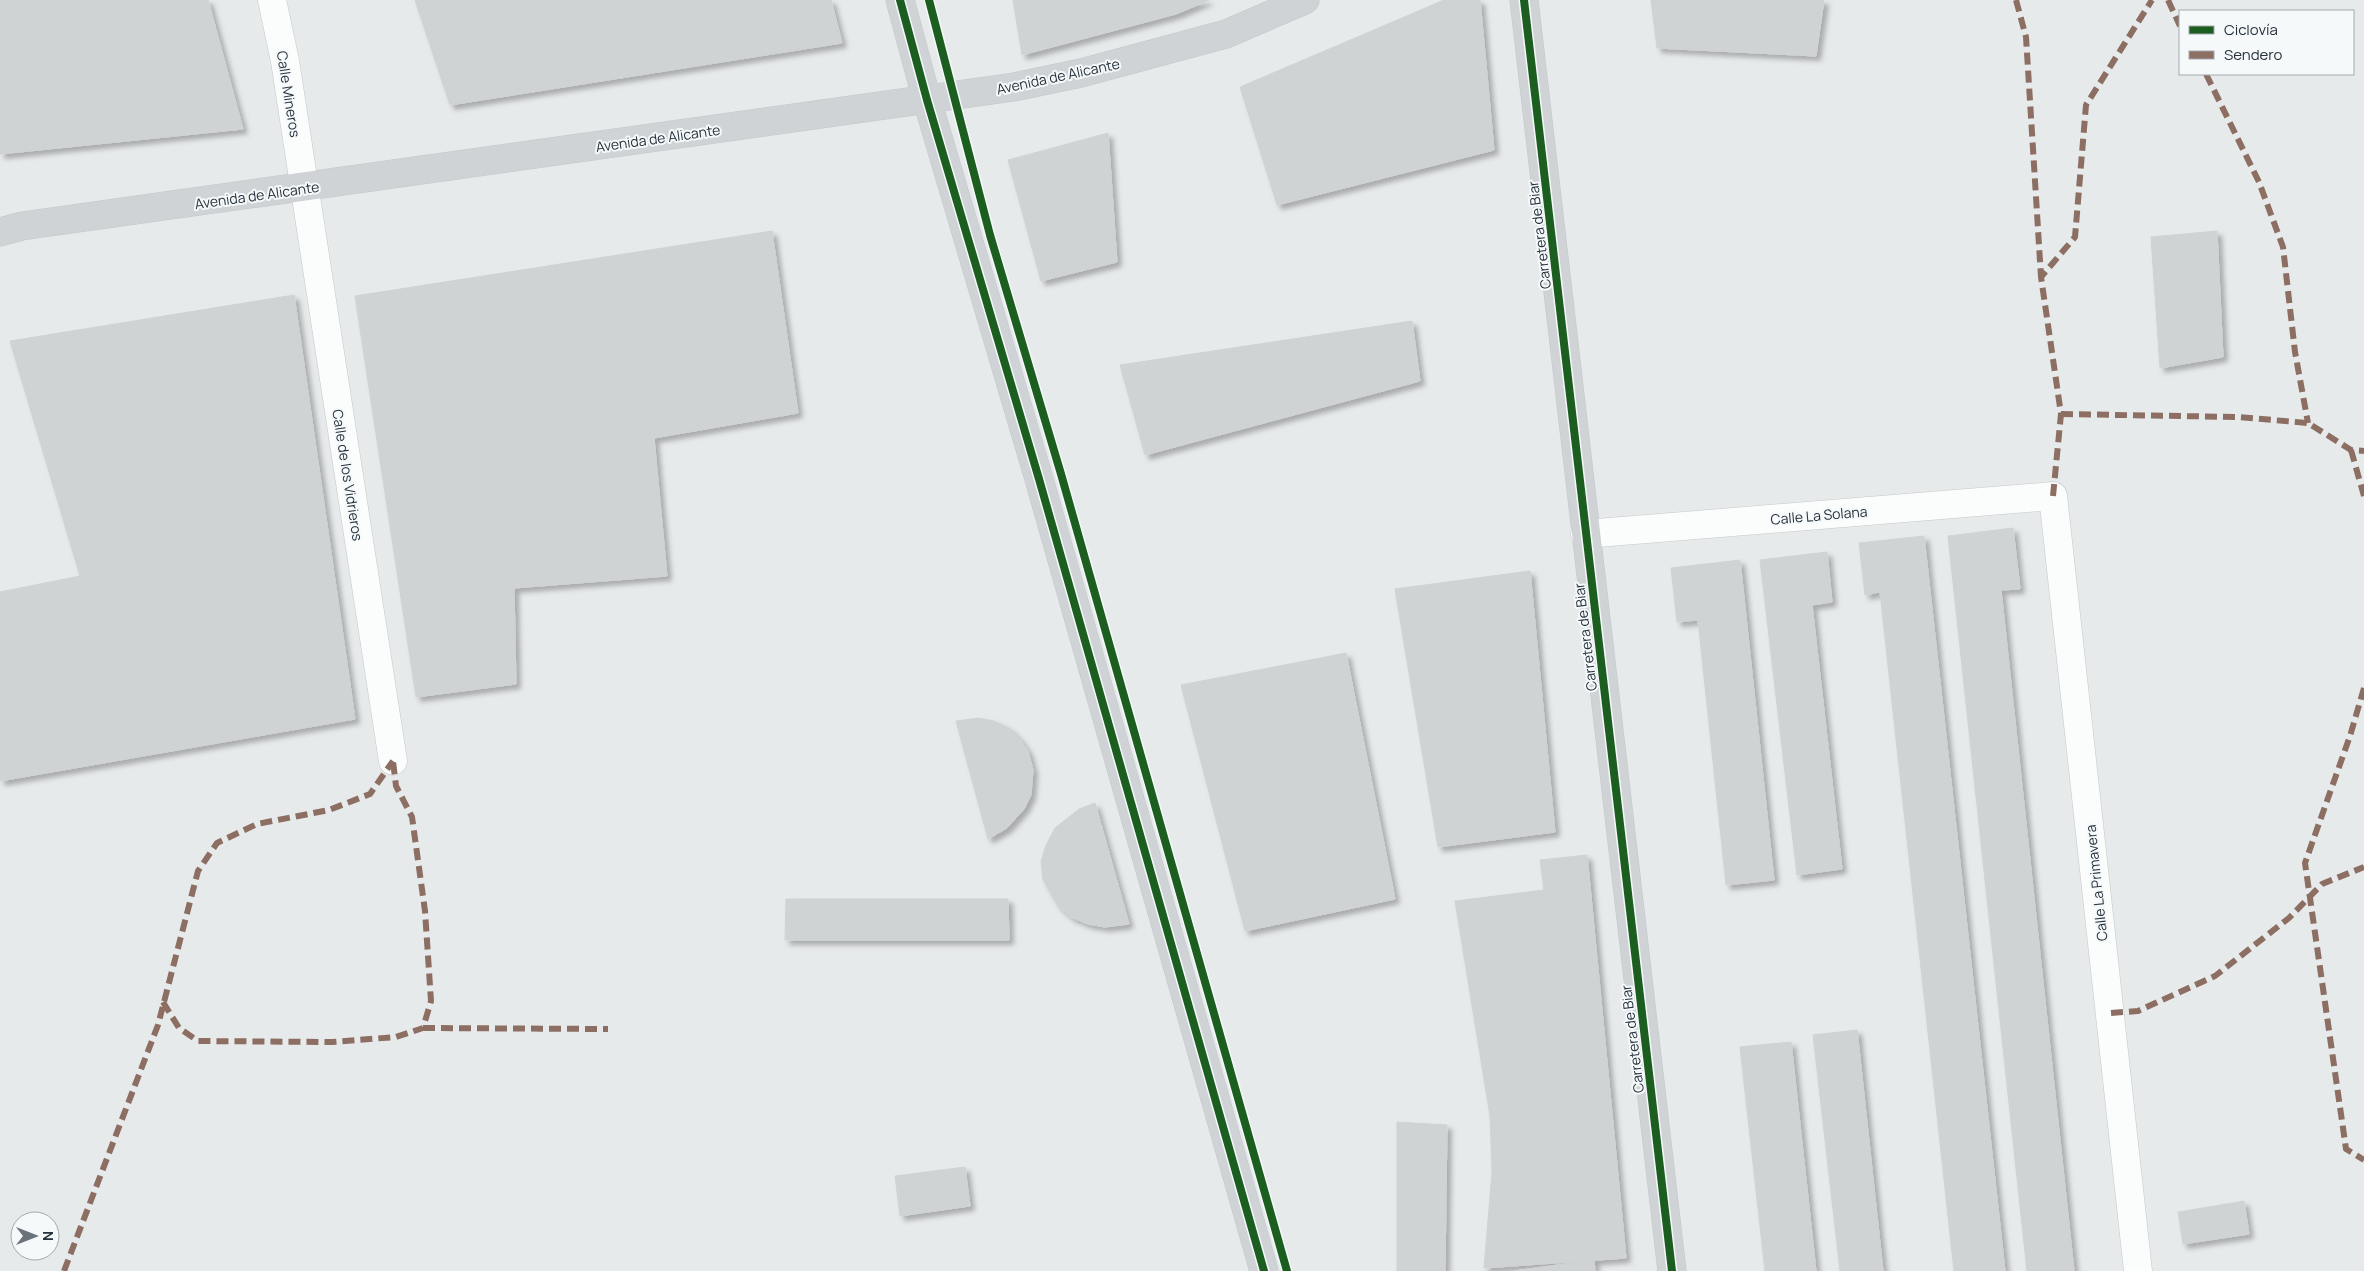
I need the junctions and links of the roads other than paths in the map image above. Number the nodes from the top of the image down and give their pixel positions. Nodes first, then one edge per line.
1 (272, 0) edge
2 (900, 0) edge
3 (1305, 0) edge
4 (1524, 0) edge
5 (927, 100) junction
6 (304, 188) junction
7 (0, 232) edge
8 (2054, 496) joint
9 (1586, 534) junction
10 (393, 761) dead end
11 (1264, 1271) edge
12 (1672, 1271) edge
13 (2138, 1271) edge

1 - 6 street, Calle Mineros
2 - 5 main road
3 - 5 main road, Avenida de Alicante
4 - 9 main road, Carretera de Biar
5 - 6 main road, Avenida de Alicante
5 - 11 main road
6 - 7 main road, Avenida de Alicante
6 - 10 street, Calle de los Vidrieros
8 - 9 street, Calle La Solana
8 - 13 street, Calle La Primavera
9 - 12 main road, Carretera de Biar

